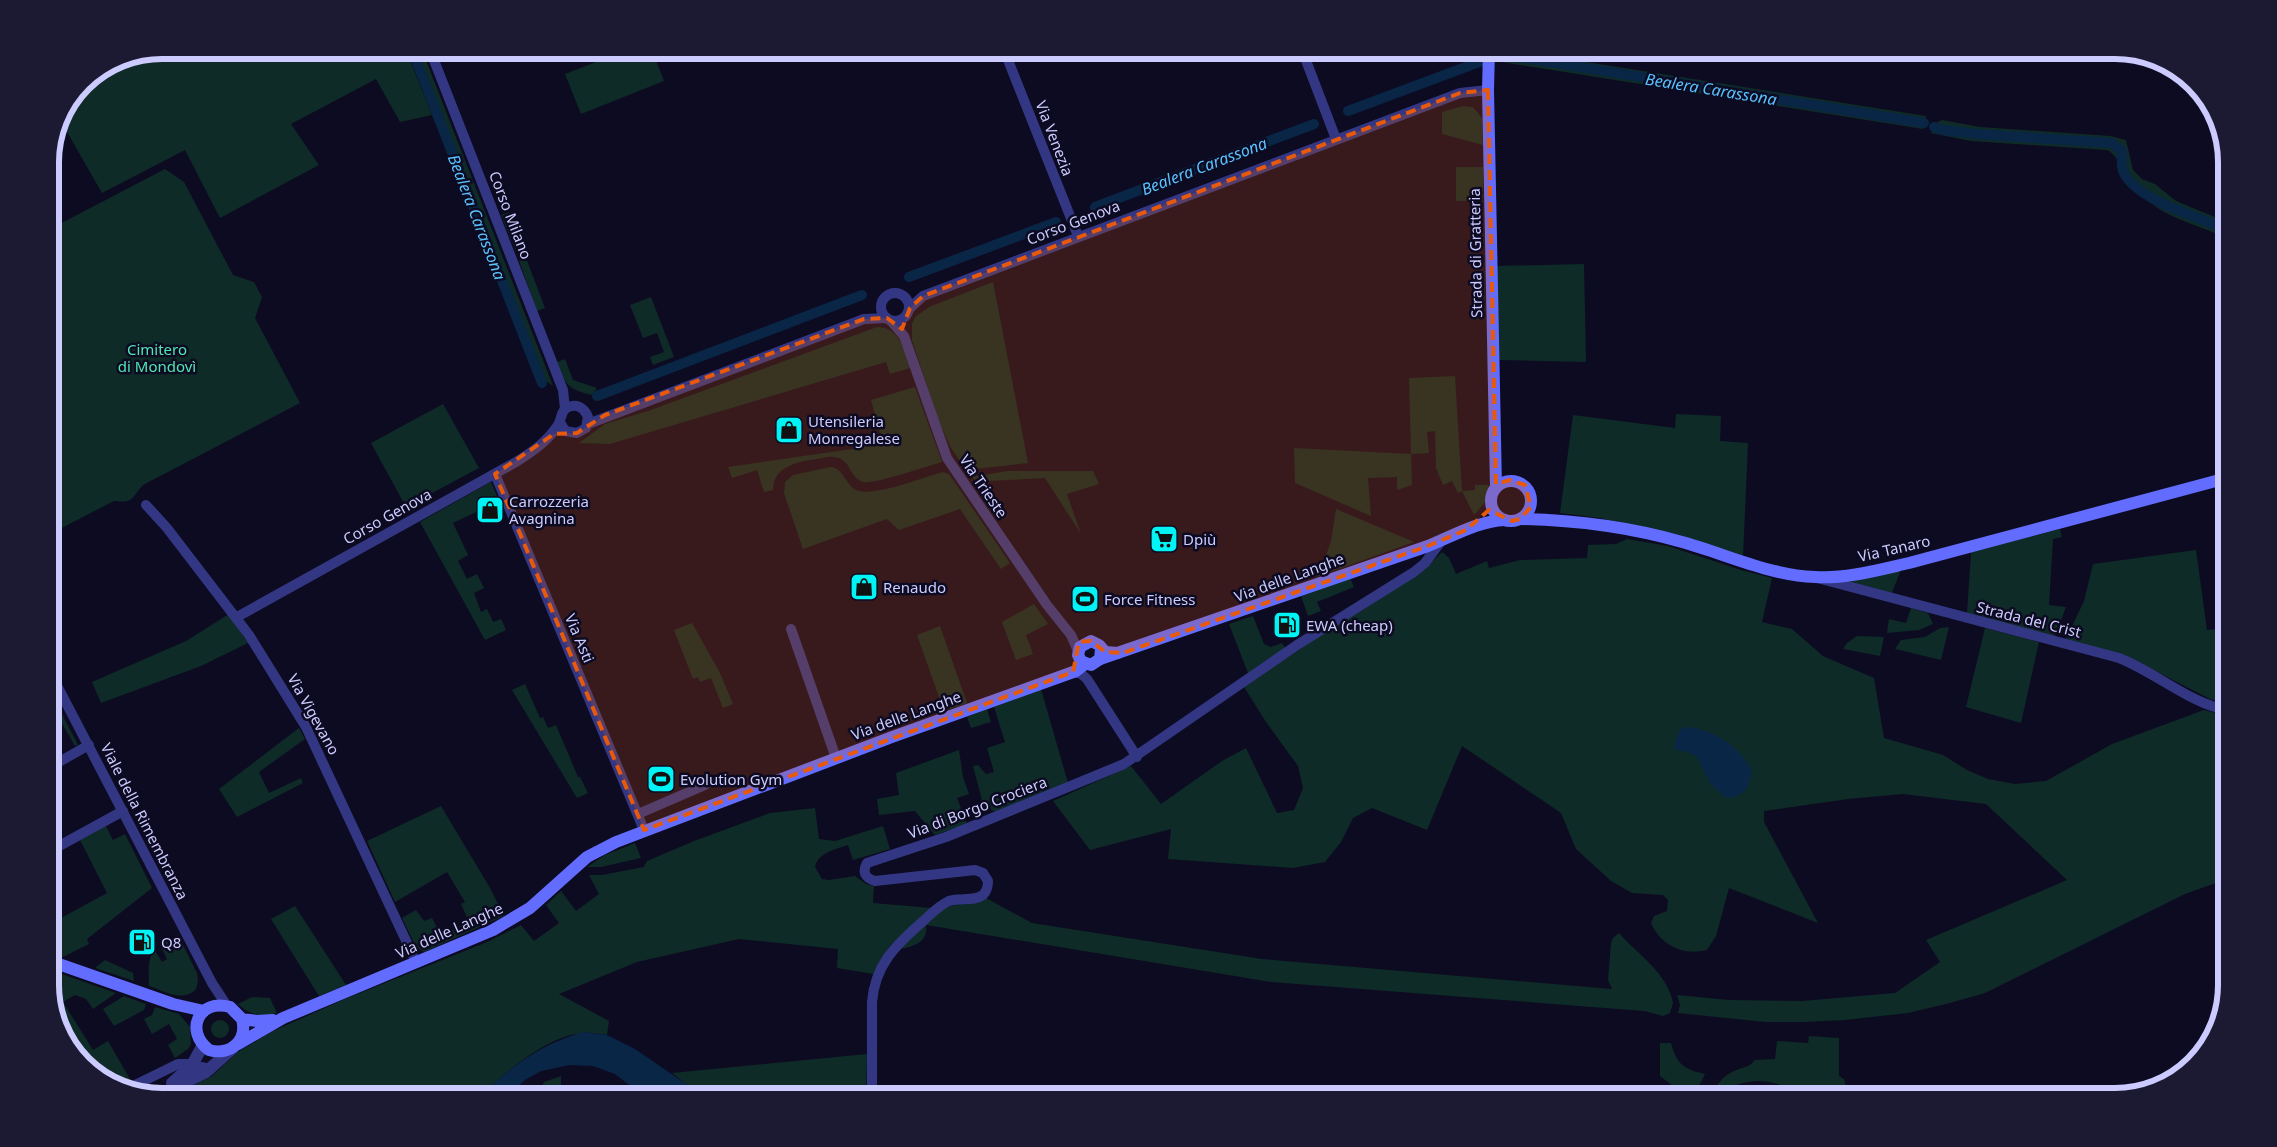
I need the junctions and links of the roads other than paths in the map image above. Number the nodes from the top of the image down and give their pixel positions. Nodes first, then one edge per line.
1 (434, 59) edge
2 (1008, 59) edge
3 (1305, 59) edge
4 (1489, 59) edge
5 (1488, 90) junction
6 (1336, 139) junction
7 (1078, 236) junction
8 (904, 296) junction
9 (923, 296) junction
10 (882, 303) junction
11 (908, 312) junction
12 (864, 319) junction
13 (889, 320) junction
14 (904, 336) junction
15 (569, 407) junction
16 (586, 412) junction
17 (605, 416) junction
18 (560, 422) junction
19 (588, 424) junction
20 (570, 433) junction
21 (550, 436) junction
22 (1495, 456) junction
23 (495, 474) junction
24 (1510, 480) junction
25 (2218, 480) edge
26 (1496, 487) junction
27 (1532, 500) junction
28 (1491, 504) junction
29 (146, 505) dead end
30 (1520, 519) junction
31 (1505, 520) junction
32 (1565, 520) junction
33 (1466, 530) junction
34 (1442, 540) junction
35 (1815, 577) junction
36 (237, 617) junction
37 (791, 629) dead end
38 (1082, 653) junction
39 (1101, 654) junction
40 (1071, 672) junction
41 (59, 689) edge
42 (2218, 708) edge
43 (89, 745) junction
44 (1137, 757) junction
45 (836, 758) junction
46 (59, 762) edge
47 (705, 785) dead end
48 (123, 811) junction
49 (638, 814) junction
50 (644, 830) junction
51 (59, 846) edge
52 (416, 962) junction
53 (59, 964) edge
54 (212, 983) junction
55 (172, 1004) junction
56 (227, 1006) junction
57 (208, 1008) junction
58 (282, 1018) junction
59 (242, 1019) junction
60 (197, 1023) junction
61 (203, 1045) junction
62 (235, 1046) junction
63 (192, 1065) junction
64 (211, 1069) junction
65 (135, 1085) edge
66 (165, 1088) edge
67 (172, 1088) edge
68 (872, 1088) edge

1 - 15 street, Corso Milano
2 - 7 street, Via Venezia
3 - 6 street
4 - 5 main road, Strada di Gratteria
5 - 6 street, Corso Genova
5 - 22 main road, Strada di Gratteria
6 - 7 street, Corso Genova
7 - 9 street, Corso Genova
8 - 9 street, Corso Genova
8 - 10 street, Corso Genova
8 - 11 street
9 - 11 street, Corso Genova
10 - 12 street, Corso Genova
10 - 13 street
11 - 13 street, Corso Genova
11 - 14 street, Via Trieste
12 - 13 street, Corso Genova
12 - 17 street, Corso Genova
13 - 14 street, Via Trieste
14 - 38 street, Via Trieste
15 - 16 street
15 - 18 street, Corso Genova
16 - 17 street
16 - 19 street
17 - 19 street, Corso Genova
18 - 20 street
18 - 21 street, Corso Genova
19 - 20 street, Corso Genova
20 - 21 street, Corso Genova
21 - 23 street, Corso Genova
22 - 24 main road
22 - 26 main road, Strada di Gratteria
23 - 36 street, Corso Genova
23 - 49 street, Via Asti
24 - 26 main road
24 - 27 main road
25 - 35 main road, Via Tanaro
26 - 28 main road, Via delle Langhe
27 - 30 main road
27 - 32 main road, Via Tanaro
28 - 31 main road
28 - 33 main road, Via delle Langhe
29 - 36 street, Via Vigevano
30 - 31 main road, Via delle Langhe
30 - 32 main road, Via Tanaro
31 - 33 main road, Via delle Langhe
32 - 35 main road, Via Tanaro
33 - 34 main road, Via delle Langhe
34 - 39 main road, Via delle Langhe
34 - 44 street, Via di Borgo Crociera
35 - 42 street, Strada del Crist
36 - 52 street, Via Vigevano
37 - 45 street
38 - 39 main road, Via delle Langhe
38 - 39 main road
38 - 40 main road, Via delle Langhe
40 - 44 street
40 - 45 main road, Via delle Langhe
41 - 43 street, Viale della Rimembranza
43 - 46 street
43 - 48 street, Viale della Rimembranza
44 - 68 street, Via di Borgo Crociera
45 - 50 main road, Via delle Langhe
47 - 49 street
48 - 51 street
48 - 54 street, Viale della Rimembranza
49 - 50 street, Via Asti
50 - 52 main road, Via delle Langhe
52 - 58 main road, Via delle Langhe
53 - 55 main road
54 - 56 street, Viale della Rimembranza
54 - 57 street
55 - 57 main road
55 - 60 main road
56 - 57 main road
56 - 59 main road
57 - 60 main road
58 - 59 main road, Via delle Langhe
58 - 62 main road, Via delle Langhe
59 - 62 main road
60 - 61 main road
61 - 62 main road
61 - 63 street
62 - 64 street
63 - 64 street
63 - 65 street
63 - 66 street
64 - 67 street

